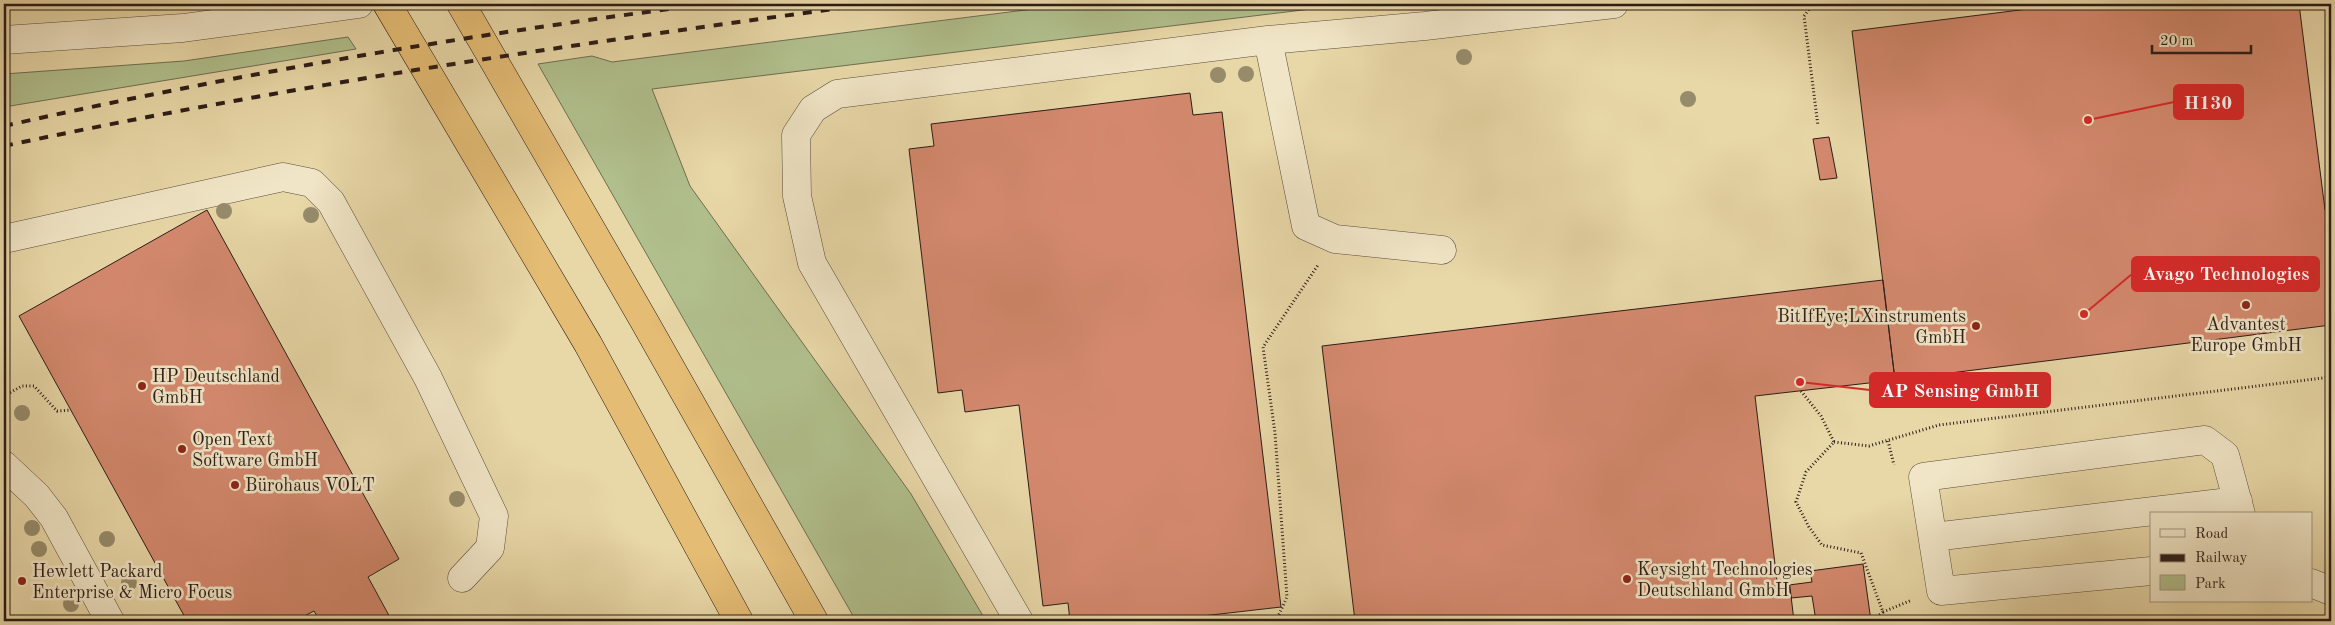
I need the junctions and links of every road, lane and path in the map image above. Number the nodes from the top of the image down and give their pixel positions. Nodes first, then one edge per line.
1 (387, 4) edge
2 (461, 4) edge
3 (1614, 4) edge
4 (1813, 4) edge
5 (349, 5) edge
6 (4, 40) edge
7 (1268, 40) junction
8 (1818, 126) dead end
9 (4, 238) edge
10 (1335, 239) junction
11 (1442, 250) dead end
12 (2331, 376) edge
13 (1801, 391) dead end
14 (4, 396) edge
15 (71, 410) dead end
16 (1834, 442) junction
17 (4, 465) edge
18 (2239, 508) edge
19 (2197, 512) edge
20 (2150, 516) edge
21 (1933, 537) junction
22 (2150, 571) edge
23 (462, 578) dead end
24 (2312, 583) edge
25 (2331, 591) edge
26 (1917, 598) dead end
27 (1883, 612) junction
28 (110, 621) edge
29 (739, 621) edge
30 (814, 621) edge
31 (1019, 621) edge
32 (1276, 621) edge
33 (1872, 621) edge

1 - 29 highway
2 - 30 highway
3 - 7 street
4 - 8 path
5 - 6 street
7 - 10 street
7 - 31 street
9 - 23 street
10 - 11 street
10 - 32 path
12 - 16 path
13 - 16 path
14 - 15 path
16 - 27 path
17 - 28 street
18 - 19 street
18 - 21 street
20 - 21 street
21 - 22 street
24 - 25 street
26 - 27 path
27 - 33 path

